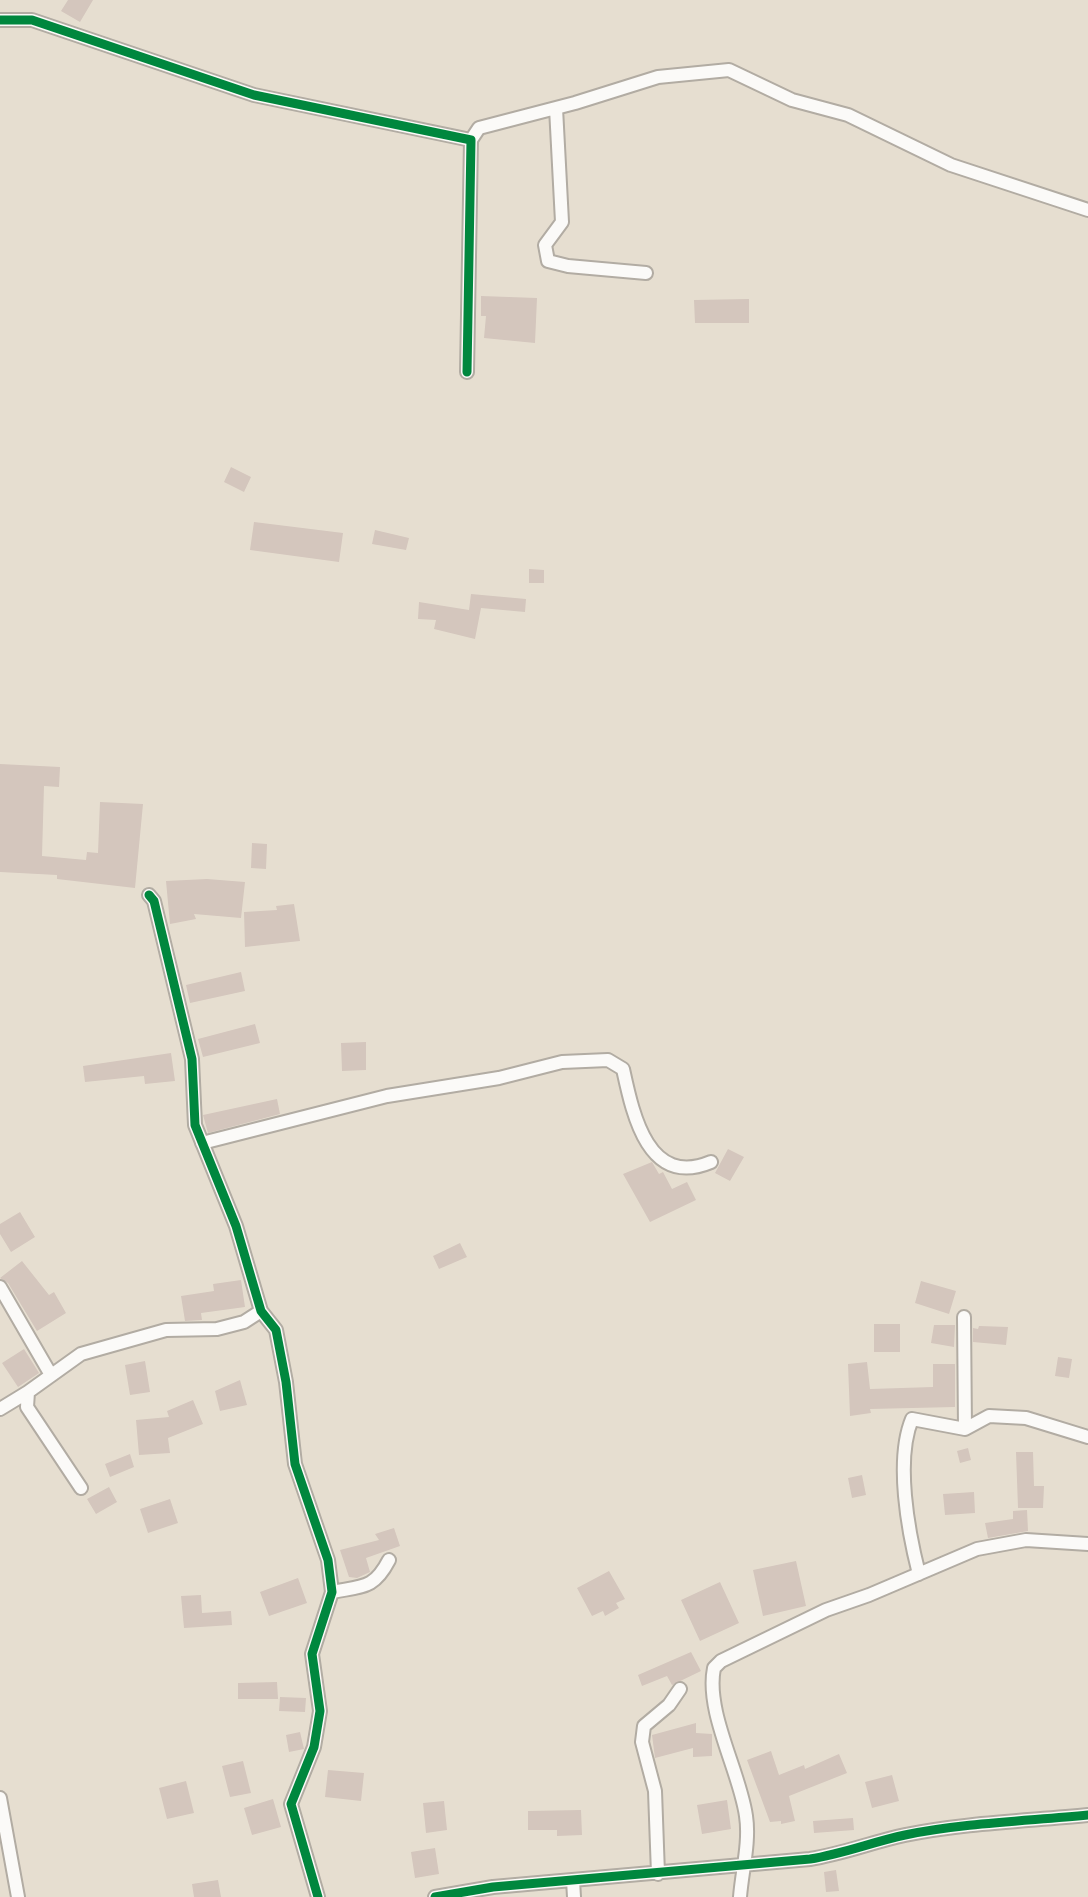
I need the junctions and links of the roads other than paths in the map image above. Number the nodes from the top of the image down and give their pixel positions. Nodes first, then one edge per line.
1 (0, 20) edge
2 (556, 108) junction
3 (471, 140) junction
4 (1088, 210) edge
5 (646, 273) dead end
6 (467, 372) dead end
7 (149, 895) dead end
8 (202, 1143) junction
9 (711, 1161) dead end
10 (0, 1287) edge
11 (261, 1311) junction
12 (964, 1317) dead end
13 (51, 1375) junction
14 (28, 1392) junction
15 (0, 1409) edge
16 (965, 1429) junction
17 (1088, 1437) edge
18 (81, 1488) dead end
19 (1088, 1544) edge
20 (389, 1560) dead end
21 (919, 1574) junction
22 (332, 1592) junction
23 (680, 1689) dead end
24 (0, 1798) edge
25 (1088, 1815) edge
26 (743, 1866) junction
27 (657, 1874) junction
28 (573, 1880) junction
29 (18, 1897) edge
30 (318, 1897) edge
31 (435, 1897) edge
32 (574, 1897) edge
33 (740, 1897) edge

1 - 3 street
2 - 3 street
2 - 4 street
2 - 5 street
3 - 6 street
7 - 8 street
8 - 9 street
8 - 11 street
10 - 13 street
11 - 13 street
11 - 22 street
12 - 16 street
13 - 14 street
14 - 15 street
14 - 18 street
16 - 17 street
16 - 21 street
19 - 21 street
20 - 22 street
21 - 26 street
22 - 30 street
23 - 27 street
24 - 29 street
25 - 26 street
26 - 27 street
26 - 33 street
27 - 28 street
28 - 31 street
28 - 32 street

